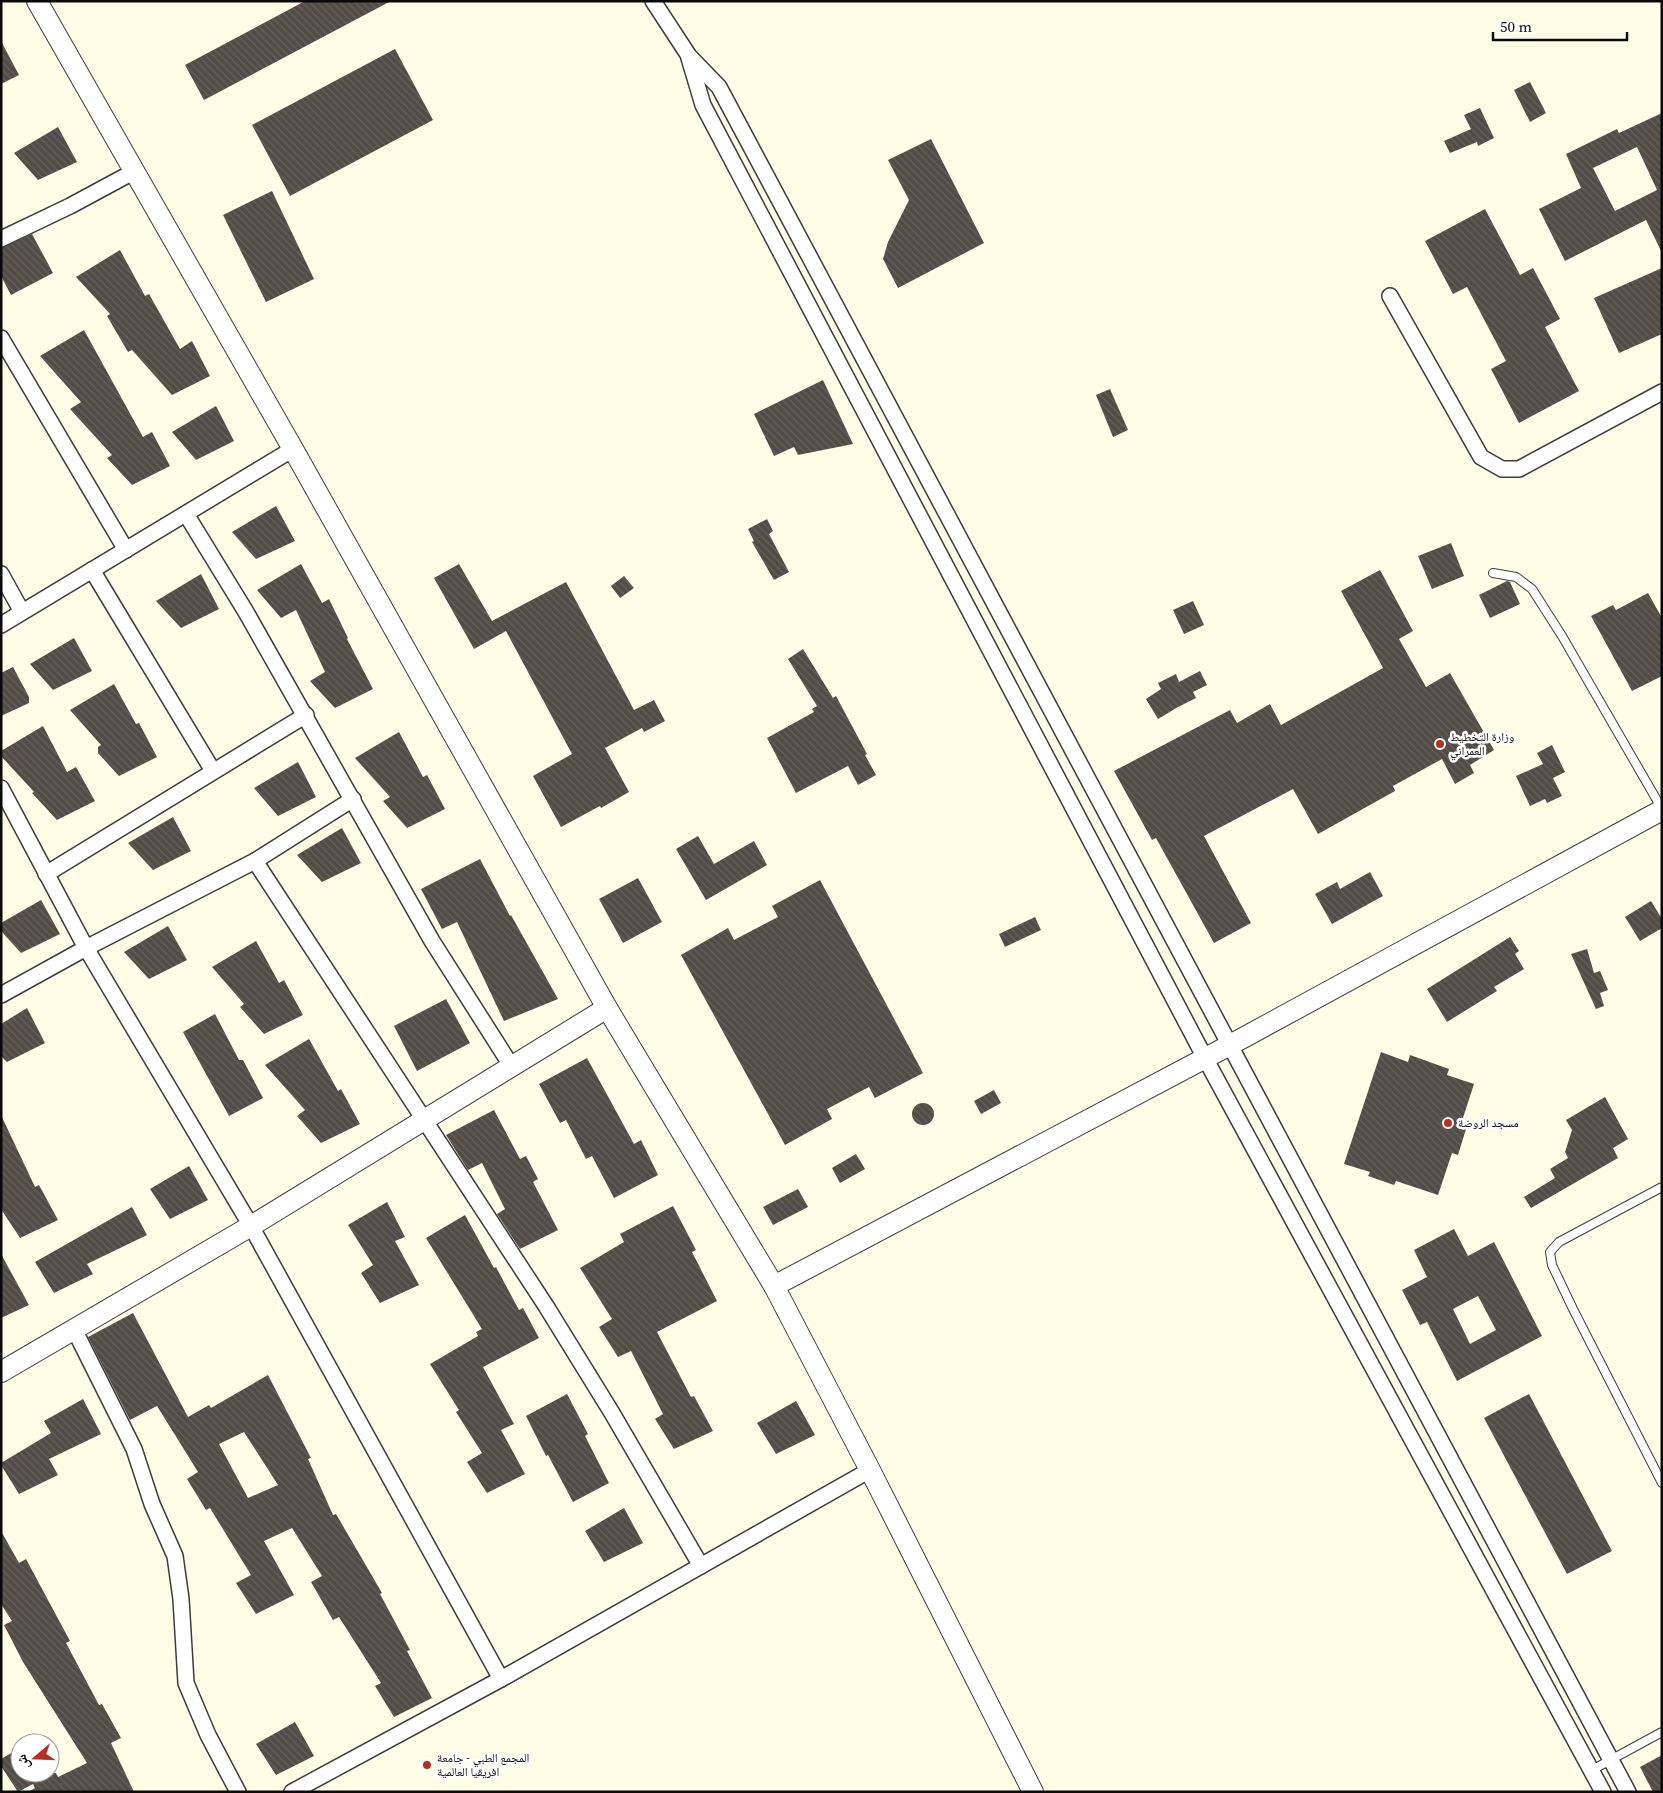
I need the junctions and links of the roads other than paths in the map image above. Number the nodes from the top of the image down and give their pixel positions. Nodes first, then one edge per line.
1 (37, 1) edge
2 (653, 1) edge
3 (689, 56) junction
4 (135, 171) junction
5 (1, 239) edge
6 (1390, 296) dead end
7 (1, 338) edge
8 (1662, 392) edge
9 (294, 449) junction
10 (186, 514) junction
11 (126, 550) junction
12 (92, 570) junction
13 (1, 574) edge
14 (1493, 574) dead end
15 (22, 612) junction
16 (1, 625) edge
17 (306, 716) junction
18 (213, 771) junction
19 (1, 788) edge
20 (353, 799) junction
21 (1662, 809) edge
22 (255, 861) junction
23 (46, 874) junction
24 (86, 948) junction
25 (1, 995) edge
26 (607, 1008) junction
27 (1230, 1045) junction
28 (1205, 1058) junction
29 (512, 1067) junction
30 (424, 1122) junction
31 (1662, 1187) edge
32 (251, 1226) junction
33 (774, 1286) junction
34 (74, 1329) junction
35 (1, 1372) edge
36 (870, 1470) junction
37 (1662, 1483) edge
38 (700, 1566) junction
39 (501, 1679) junction
40 (1662, 1732) edge
41 (1611, 1760) junction
42 (1592, 1770) junction
43 (238, 1792) edge
44 (292, 1792) edge
45 (1033, 1792) edge
46 (1604, 1792) edge
47 (1628, 1792) edge

1 - 4 street
2 - 3 street
3 - 27 street
3 - 28 street
4 - 5 street
4 - 9 street
6 - 8 street
7 - 11 street
9 - 10 street
9 - 26 street
10 - 11 street
10 - 17 street
11 - 12 street
12 - 15 street
12 - 18 street
13 - 15 street
14 - 21 lane
15 - 16 street
17 - 18 street
17 - 20 street
18 - 23 street
19 - 23 street
20 - 22 street
20 - 29 street
21 - 27 street
22 - 24 street
22 - 30 street
23 - 24 street
24 - 25 street
24 - 32 street
26 - 29 street
26 - 33 street
27 - 28 street
27 - 41 street
28 - 33 street
28 - 42 street
29 - 30 street
30 - 32 street
30 - 38 street
31 - 37 lane
32 - 34 street
32 - 39 street
33 - 36 street
34 - 35 street
34 - 43 street
36 - 38 street
36 - 45 street
38 - 39 street
39 - 44 street
40 - 41 lane
41 - 42 lane
41 - 47 street
42 - 46 street

